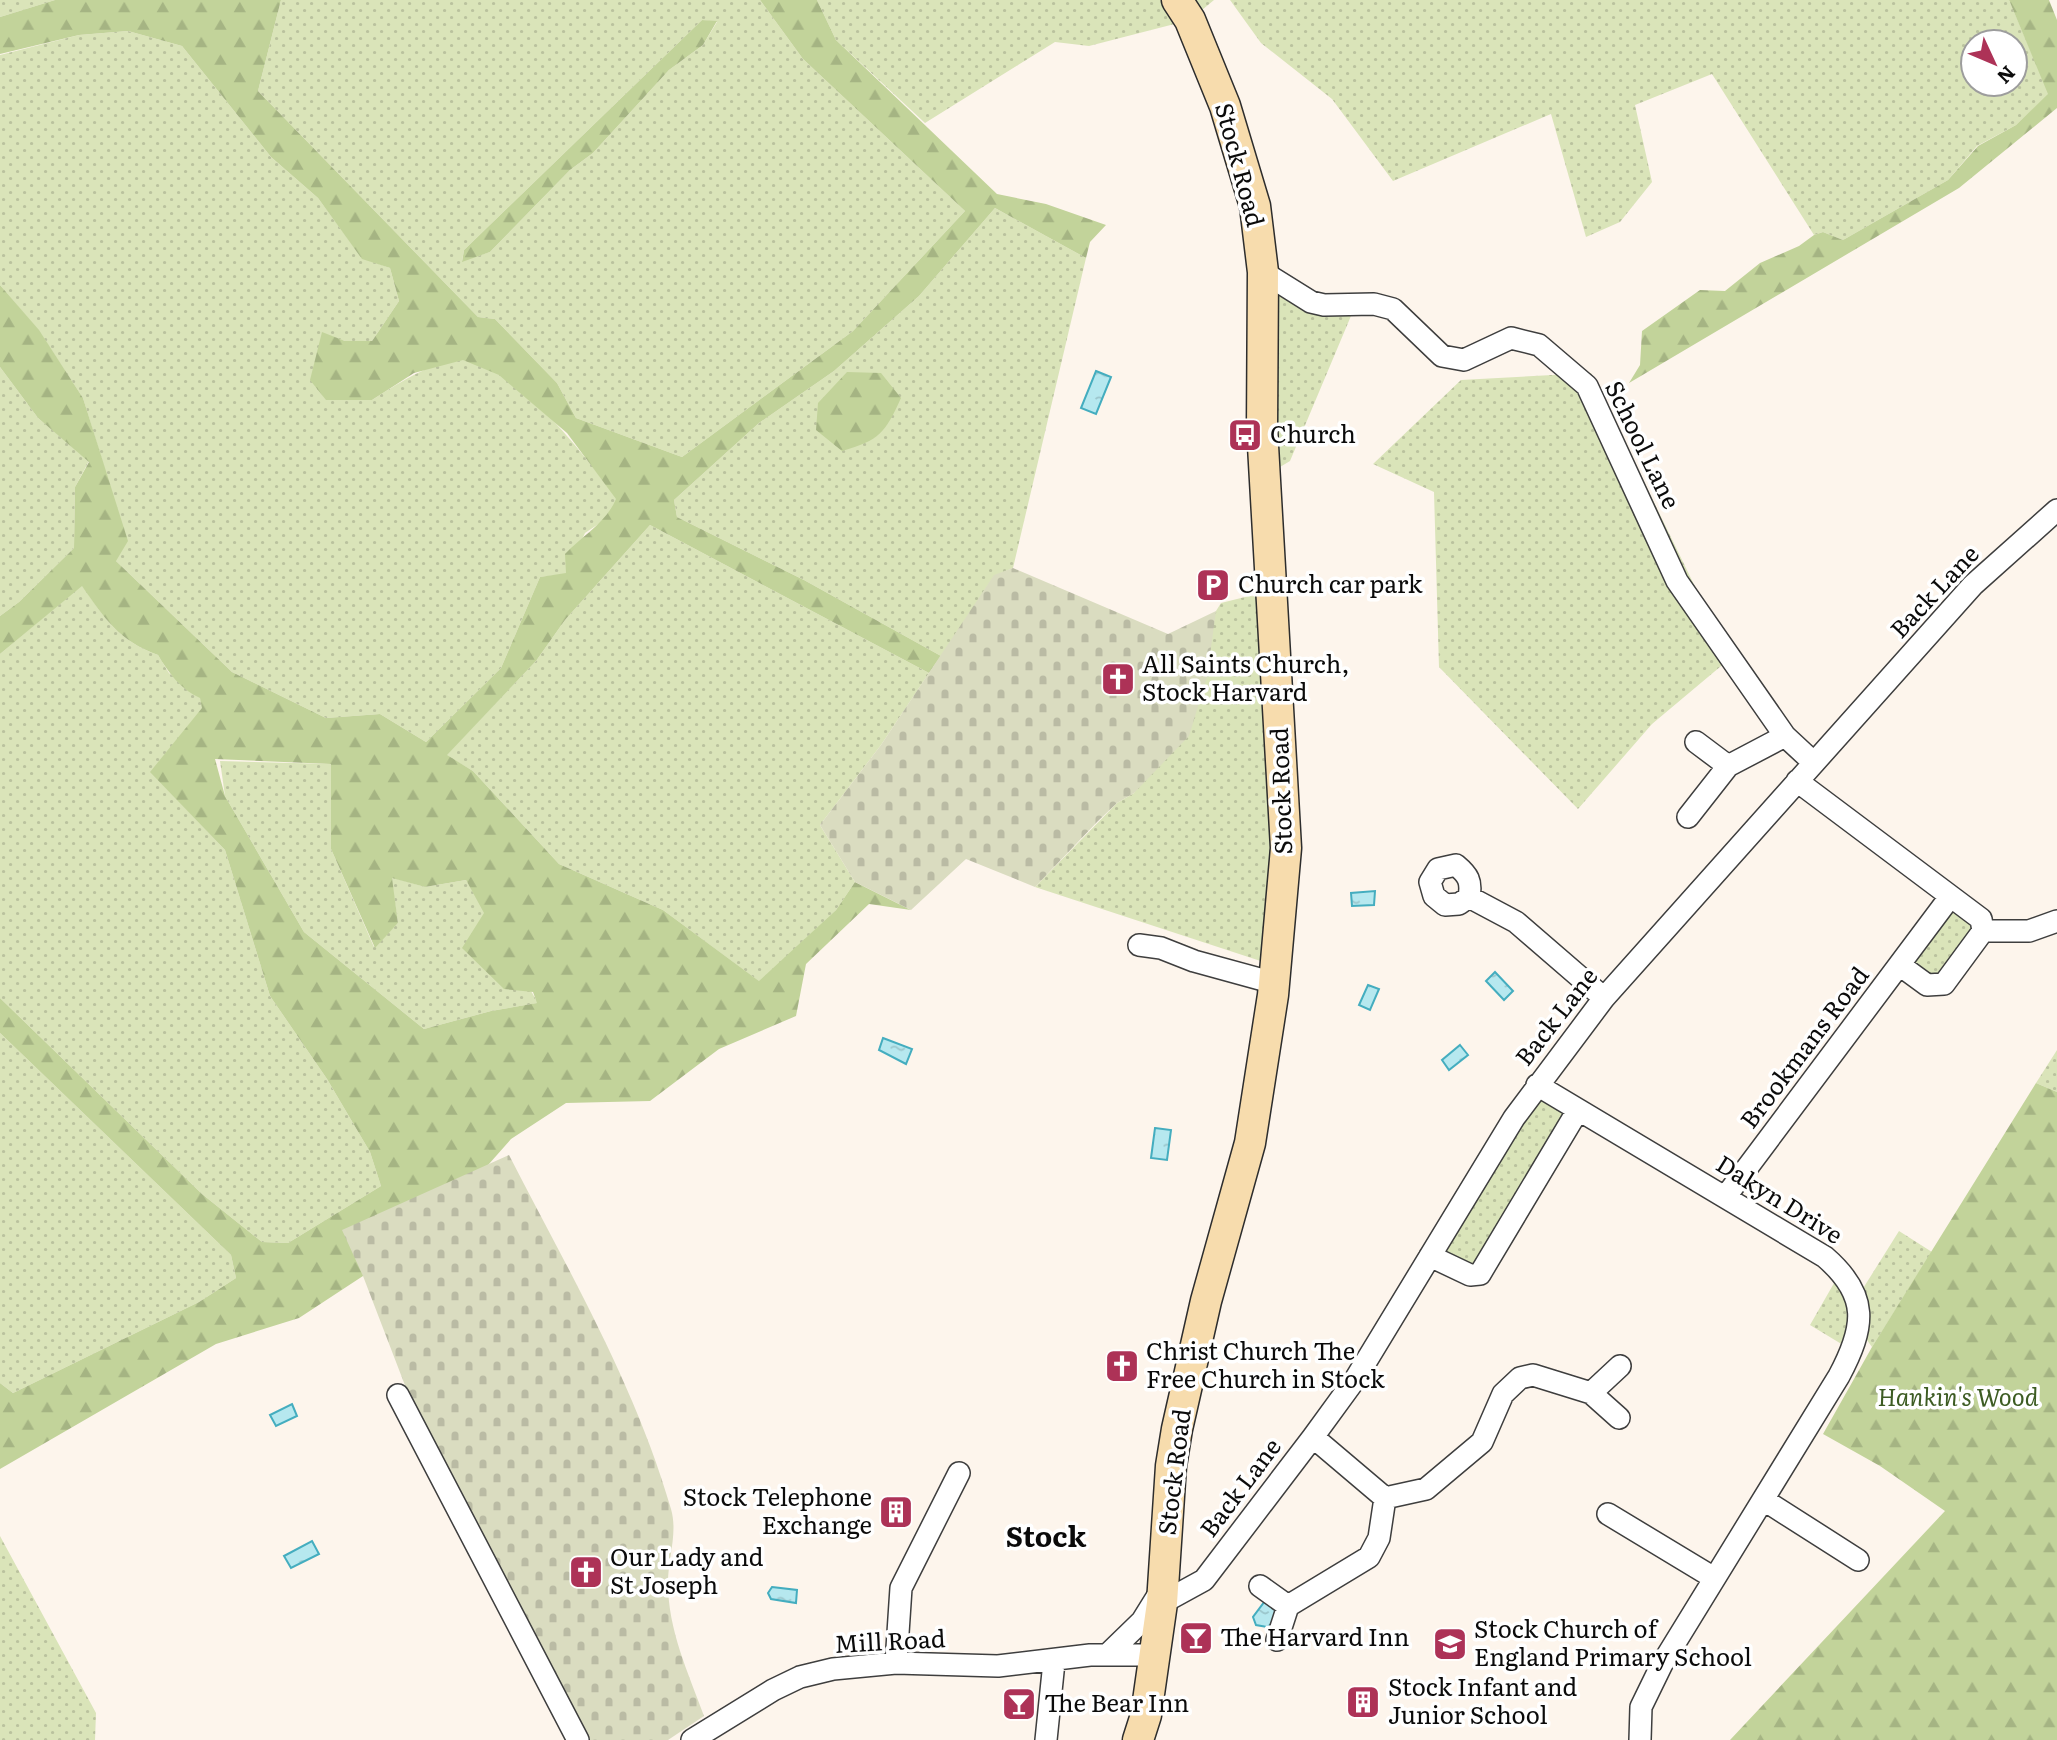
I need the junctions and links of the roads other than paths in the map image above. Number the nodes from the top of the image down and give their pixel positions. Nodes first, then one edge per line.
1 (1178, 0) edge
2 (1263, 272) junction
3 (2057, 510) edge
4 (1785, 736) junction
5 (1696, 742) dead end
6 (1813, 762) junction
7 (1728, 766) junction
8 (1797, 781) junction
9 (1688, 817) dead end
10 (1469, 897) dead end
11 (1950, 897) junction
12 (2057, 922) edge
13 (1983, 931) junction
14 (1139, 945) dead end
15 (1901, 966) junction
16 (1274, 983) junction
17 (1604, 998) junction
18 (1537, 1085) junction
19 (1578, 1110) junction
20 (1726, 1196) junction
21 (1430, 1256) junction
22 (1620, 1366) dead end
23 (1591, 1393) junction
24 (398, 1395) dead end
25 (1619, 1418) dead end
26 (1313, 1437) junction
27 (959, 1473) dead end
28 (1385, 1498) junction
29 (1764, 1500) junction
30 (1608, 1514) dead end
31 (1858, 1560) dead end
32 (1714, 1578) junction
33 (1260, 1586) dead end
34 (1163, 1594) junction
35 (1288, 1606) junction
36 (1278, 1640) dead end
37 (1108, 1654) junction
38 (1155, 1656) junction
39 (1054, 1662) junction
40 (896, 1663) junction
41 (578, 1740) edge
42 (692, 1740) edge
43 (1046, 1740) edge
44 (1138, 1740) edge
45 (1640, 1740) edge

1 - 2 main road, Stock Road
2 - 4 street, School Lane
2 - 16 main road, Stock Road
3 - 6 street, Back Lane
4 - 6 street, School Lane
4 - 7 street
5 - 7 street
6 - 8 street, Back Lane
7 - 9 street
8 - 11 street
8 - 17 street, Back Lane
10 - 17 street
11 - 13 street
11 - 15 street, Brookmans Road
12 - 13 street
13 - 15 street, Brookmans Road
14 - 16 street
15 - 20 street, Brookmans Road
16 - 34 main road, Stock Road
17 - 18 street, Back Lane
18 - 19 street, Dakyn Drive
18 - 21 street, Back Lane
19 - 20 street, Dakyn Drive
19 - 21 street
20 - 29 street, Dakyn Drive
21 - 26 street, Back Lane
22 - 23 street
23 - 25 street
23 - 28 street
24 - 41 street
26 - 28 street
26 - 34 street, Back Lane
27 - 40 street
28 - 35 street
29 - 31 street
29 - 32 street, Dakyn Drive
30 - 32 street
32 - 45 street, Dakyn Drive
33 - 35 street
34 - 37 street
34 - 38 main road, Stock Road
35 - 36 street
37 - 38 street, Mill Road
37 - 39 street, Mill Road
38 - 44 main road, Stock Road
39 - 40 street, Mill Road
39 - 43 street
40 - 42 street, Mill Road

